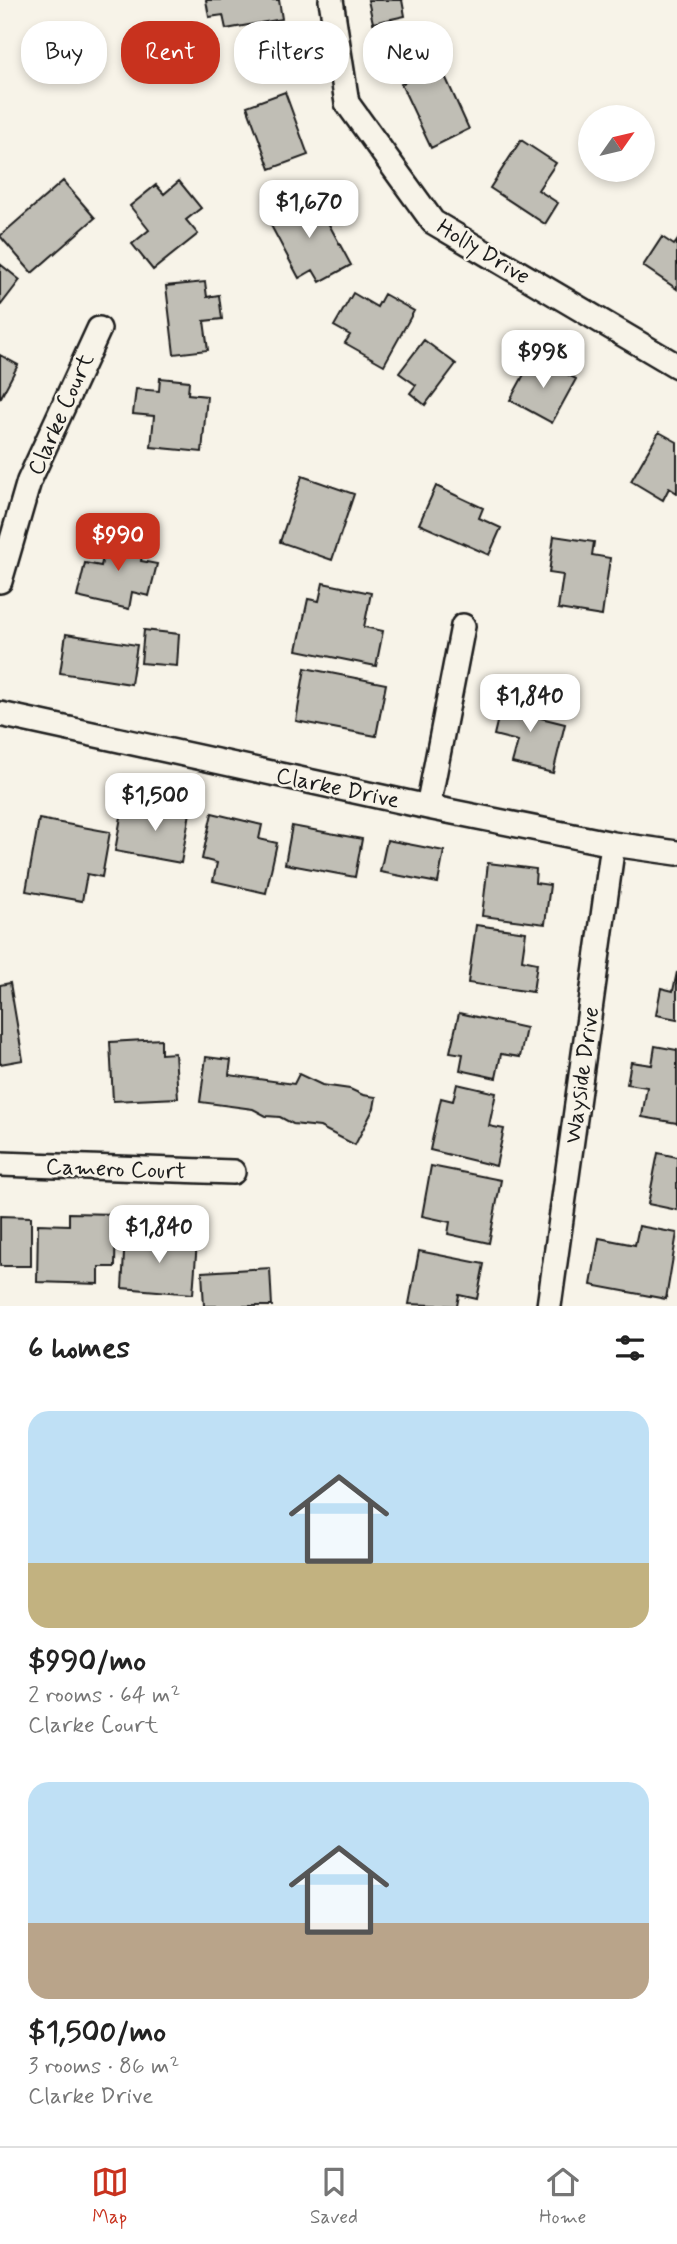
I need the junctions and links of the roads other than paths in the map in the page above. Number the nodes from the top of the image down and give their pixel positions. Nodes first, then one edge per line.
1 (331, 0) edge
2 (99, 329) dead end
3 (677, 366) edge
4 (0, 581) edge
5 (463, 626) dead end
6 (0, 715) edge
7 (428, 807) junction
8 (613, 844) junction
9 (677, 853) edge
10 (0, 1164) edge
11 (233, 1171) dead end
12 (549, 1306) edge

1 - 3 street, Holly Drive
2 - 4 street, Clarke Court
5 - 7 street
6 - 7 street, Clarke Drive
7 - 8 street, Clarke Drive
8 - 9 street, Clarke Drive
8 - 12 street, Wayside Drive
10 - 11 street, Camero Court

